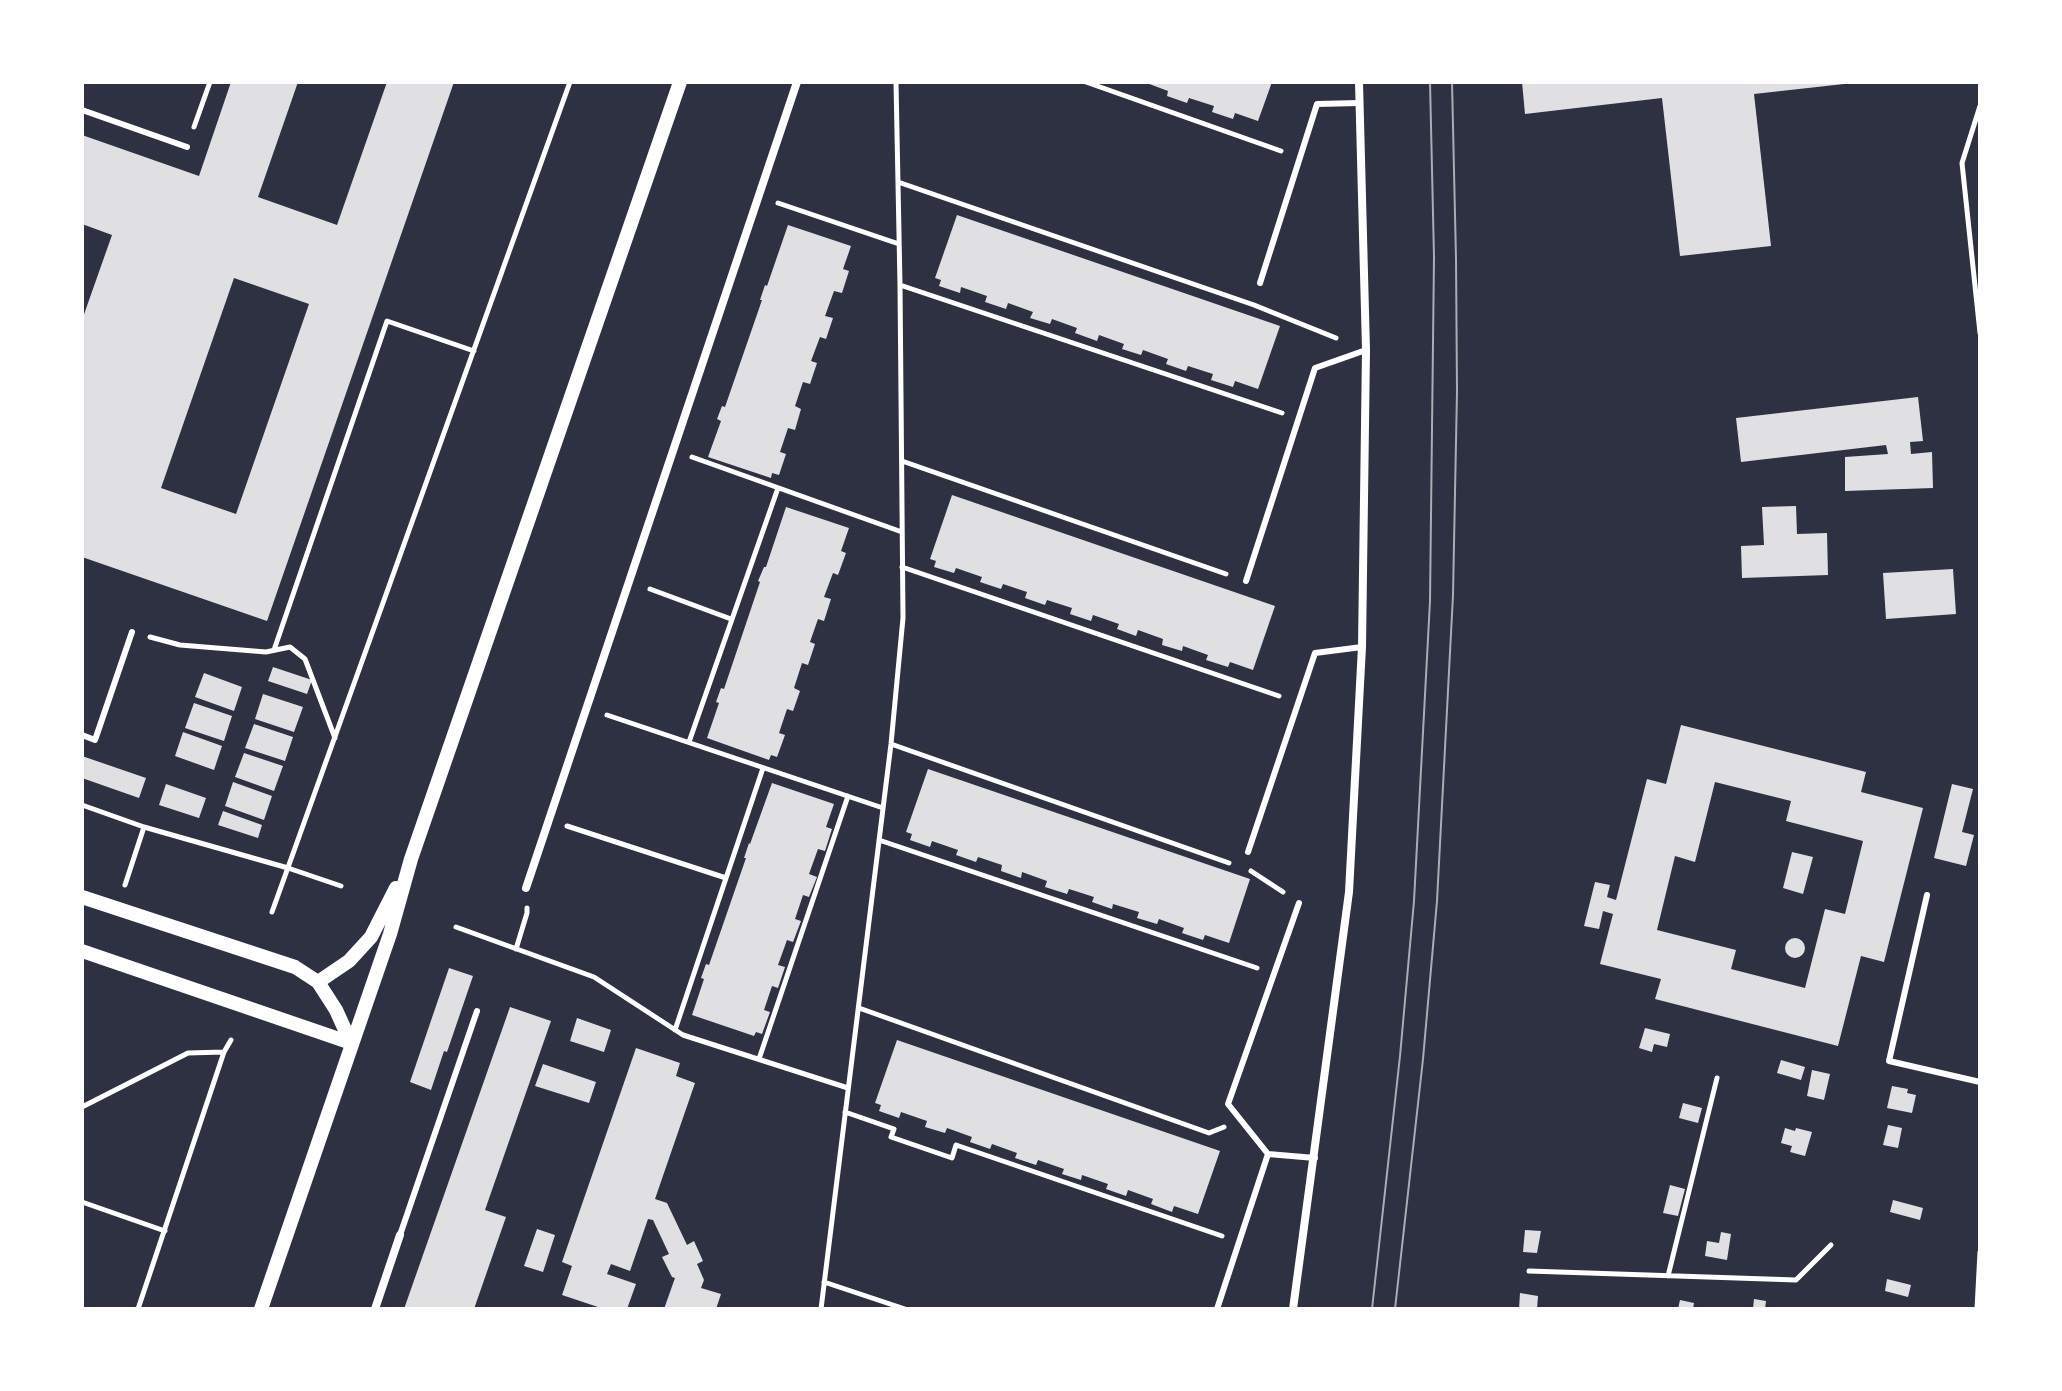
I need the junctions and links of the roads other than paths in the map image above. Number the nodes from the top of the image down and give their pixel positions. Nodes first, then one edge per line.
1 (680, 82) edge
2 (797, 82) edge
3 (1359, 82) edge
4 (1359, 103) junction
5 (82, 110) edge
6 (187, 147) road end
7 (1260, 283) dead end
8 (1366, 350) junction
9 (1246, 581) road end
10 (132, 632) road end
11 (1362, 647) junction
12 (82, 735) edge
13 (1248, 852) road end
14 (411, 859) junction
15 (526, 888) road end
16 (1927, 895) dead end
17 (82, 897) edge
18 (1299, 903) road end
19 (82, 951) edge
20 (318, 982) junction
21 (477, 1011) dead end
22 (351, 1043) junction
23 (1980, 1082) edge
24 (1268, 1154) junction
25 (1315, 1158) junction
26 (400, 1235) joint
27 (261, 1309) edge
28 (375, 1309) edge
29 (1217, 1309) edge
30 (1293, 1309) edge

1 - 14 street
2 - 15 street
3 - 4 street
4 - 7 lane
4 - 8 street
5 - 6 lane
8 - 9 lane
8 - 11 street
10 - 12 lane
11 - 13 lane
11 - 25 street
14 - 20 street
14 - 22 street
16 - 23 lane
17 - 20 street
18 - 24 lane
19 - 22 street
20 - 22 street
21 - 26 lane
22 - 27 street
24 - 25 lane
24 - 29 lane
25 - 30 street
26 - 28 street

